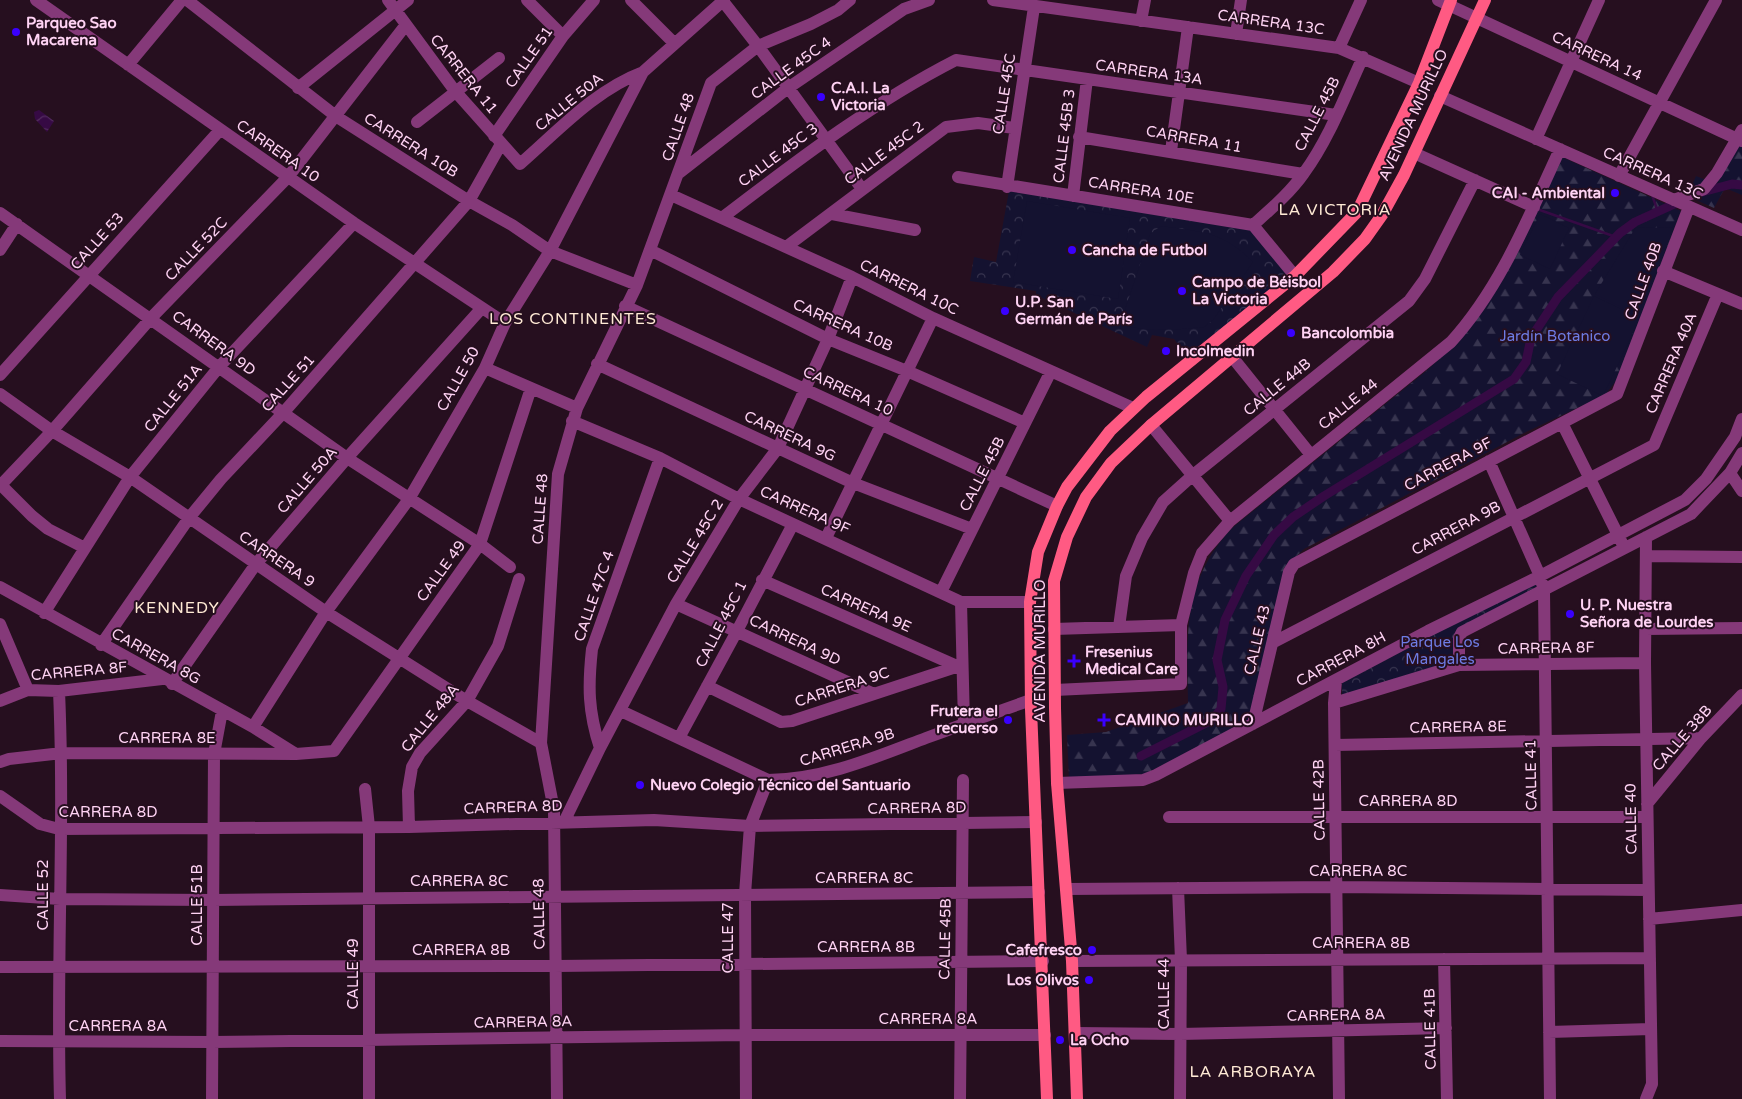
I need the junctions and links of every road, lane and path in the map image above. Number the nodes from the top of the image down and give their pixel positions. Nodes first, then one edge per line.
1 (36, 0) edge
2 (182, 0) edge
3 (187, 0) edge
4 (408, 0) edge
5 (527, 0) edge
6 (594, 0) edge
7 (631, 0) edge
8 (723, 0) edge
9 (850, 0) edge
10 (929, 0) edge
11 (993, 0) edge
12 (1144, 0) edge
13 (1241, 0) edge
14 (1361, 0) edge
15 (1485, 0) edge
16 (1599, 0) edge
17 (1716, 0) edge
18 (1446, 2) edge
19 (1053, 5) edge
20 (391, 6) edge
21 (1034, 7) junction
22 (837, 8) edge
23 (1477, 18) junction
24 (1141, 21) junction
25 (405, 26) junction
26 (1188, 28) junction
27 (1236, 34) junction
28 (564, 36) junction
29 (674, 43) junction
30 (758, 46) junction
31 (1339, 48) junction
32 (499, 58) dead end
33 (1363, 58) junction
34 (956, 60) joint
35 (1571, 62) junction
36 (128, 65) junction
37 (1025, 70) junction
38 (643, 72) junction
39 (1087, 79) junction
40 (1420, 83) junction
41 (298, 88) junction
42 (788, 88) junction
43 (456, 91) junction
44 (1177, 93) junction
45 (1440, 96) junction
46 (1658, 103) junction
47 (1336, 115) junction
48 (337, 117) junction
49 (417, 122) dead end
50 (1014, 128) junction
51 (220, 130) junction
52 (1079, 137) junction
53 (1740, 137) edge
54 (825, 139) junction
55 (1536, 139) junction
56 (497, 140) junction
57 (1560, 149) junction
58 (1171, 151) junction
59 (1414, 153) junction
60 (520, 164) joint
61 (679, 174) junction
62 (1303, 174) junction
63 (1619, 176) junction
64 (288, 177) junction
65 (958, 177) dead end
66 (1475, 180) junction
67 (1007, 186) junction
68 (862, 189) junction
69 (671, 195) junction
70 (1074, 196) junction
71 (469, 201) junction
72 (1681, 203) junction
73 (1534, 207) junction
74 (0, 213) edge
75 (832, 214) junction
76 (724, 217) junction
77 (354, 223) junction
78 (16, 224) junction
79 (1253, 225) junction
80 (914, 230) dead end
81 (1742, 230) edge
82 (786, 247) junction
83 (0, 250) edge
84 (650, 250) junction
85 (550, 251) junction
86 (415, 263) junction
87 (1663, 271) junction
88 (88, 275) junction
89 (1295, 276) junction
90 (852, 278) junction
91 (637, 285) junction
92 (1718, 294) junction
93 (1742, 304) edge
94 (625, 306) junction
95 (481, 309) junction
96 (151, 318) junction
97 (933, 318) junction
98 (505, 323) junction
99 (828, 339) junction
100 (1233, 358) junction
101 (597, 364) junction
102 (219, 368) junction
103 (485, 368) junction
104 (908, 371) junction
105 (1051, 371) junction
106 (0, 375) edge
107 (531, 388) junction
108 (805, 389) junction
109 (0, 394) edge
110 (1617, 394) joint
111 (577, 408) junction
112 (1133, 408) junction
113 (1274, 409) junction
114 (284, 412) junction
115 (1742, 419) edge
116 (572, 421) junction
117 (1025, 423) junction
118 (1562, 423) junction
119 (881, 425) junction
120 (1151, 425) junction
121 (52, 431) junction
122 (1654, 445) joint
123 (778, 448) junction
124 (1742, 453) edge
125 (1311, 455) junction
126 (347, 458) junction
127 (660, 458) junction
128 (1489, 461) junction
129 (1730, 473) junction
130 (1192, 476) junction
131 (130, 477) junction
132 (998, 479) junction
133 (1588, 479) junction
134 (853, 483) junction
135 (1, 485) edge
136 (1742, 492) edge
137 (409, 499) junction
138 (739, 499) junction
139 (1056, 506) junction
140 (1513, 516) junction
141 (189, 518) junction
142 (1230, 521) junction
143 (792, 524) junction
144 (972, 529) junction
145 (1646, 537) junction
146 (826, 538) junction
147 (1621, 542) junction
148 (480, 544) junction
149 (85, 548) junction
150 (1646, 556) junction
151 (1742, 557) edge
152 (256, 564) junction
153 (1294, 564) joint
154 (510, 567) dead end
155 (1540, 576) junction
156 (519, 579) dead end
157 (762, 580) junction
158 (0, 588) edge
159 (1544, 591) junction
160 (941, 592) junction
161 (961, 602) junction
162 (1030, 602) junction
163 (676, 604) junction
164 (326, 612) junction
165 (44, 613) junction
166 (0, 624) edge
167 (1181, 624) junction
168 (1119, 627) junction
169 (1742, 628) edge
170 (1054, 629) junction
171 (1645, 629) junction
172 (738, 631) junction
173 (1274, 642) junction
174 (102, 645) junction
175 (400, 657) junction
176 (1645, 663) junction
177 (1546, 664) junction
178 (960, 665) junction
179 (1459, 665) junction
180 (167, 681) junction
181 (1336, 681) junction
182 (707, 686) junction
183 (28, 690) junction
184 (1055, 690) junction
185 (59, 691) junction
186 (874, 694) junction
187 (1742, 695) edge
188 (1031, 700) junction
189 (0, 701) edge
190 (467, 701) junction
191 (1334, 703) junction
192 (222, 711) junction
193 (621, 711) junction
194 (964, 724) junction
195 (1254, 724) junction
196 (253, 728) junction
197 (679, 738) junction
198 (1701, 738) junction
199 (1646, 739) junction
200 (1546, 741) junction
201 (541, 743) junction
202 (1335, 745) junction
203 (600, 748) junction
204 (334, 750) joint
205 (62, 753) junction
206 (214, 754) junction
207 (296, 754) junction
208 (0, 762) edge
209 (768, 780) junction
210 (963, 780) dead end
211 (1057, 783) junction
212 (365, 789) dead end
213 (0, 796) edge
214 (1647, 810) junction
215 (1168, 816) dead end
216 (1336, 817) junction
217 (1547, 817) junction
218 (559, 822) junction
219 (1036, 822) junction
220 (963, 823) junction
221 (750, 826) junction
222 (369, 827) junction
223 (409, 827) junction
224 (214, 828) junction
225 (59, 829) junction
226 (1336, 887) junction
227 (1178, 888) junction
228 (1067, 889) junction
229 (1548, 889) junction
230 (1648, 890) junction
231 (1039, 892) junction
232 (962, 893) junction
233 (745, 894) junction
234 (0, 895) edge
235 (555, 897) junction
236 (368, 898) junction
237 (60, 899) junction
238 (213, 900) junction
239 (1742, 910) edge
240 (1649, 919) junction
241 (1549, 958) junction
242 (1650, 958) junction
243 (1444, 959) junction
244 (1181, 960) junction
245 (1337, 960) junction
246 (1043, 961) junction
247 (1072, 961) junction
248 (961, 962) junction
249 (744, 964) junction
250 (0, 966) edge
251 (369, 966) junction
252 (556, 966) junction
253 (59, 967) junction
254 (212, 967) junction
255 (1446, 1028) junction
256 (1651, 1029) junction
257 (1338, 1031) junction
258 (1549, 1032) junction
259 (1075, 1033) junction
260 (1180, 1034) junction
261 (745, 1035) junction
262 (1045, 1035) junction
263 (960, 1036) junction
264 (556, 1038) junction
265 (369, 1040) junction
266 (0, 1041) edge
267 (58, 1042) junction
268 (212, 1042) junction
269 (60, 1099) edge
270 (212, 1099) edge
271 (369, 1099) edge
272 (557, 1099) edge
273 (746, 1099) edge
274 (960, 1099) edge
275 (1048, 1099) edge
276 (1077, 1099) edge
277 (1180, 1099) edge
278 (1339, 1099) edge
279 (1447, 1099) edge
280 (1550, 1099) edge
281 (1646, 1099) edge

1 - 36 street, CARRERA 10
2 - 36 street
3 - 41 street, CARRERA 10B
4 - 20 street
5 - 28 street
6 - 28 street, CALLE 51
7 - 29 street
8 - 29 street, CALLE 50
8 - 30 street
9 - 22 street, CALLE 48
10 - 42 street, CALLE 45C 4
11 - 21 street, CARRERA 13C
12 - 24 street
13 - 27 street
14 - 31 street
15 - 23 main road, AVENIDA MURILLO
16 - 35 street
17 - 46 street
18 - 23 street, CARRERA 14
18 - 40 main road, AVENIDA MURILLO
19 - 21 street, CARRERA 13C
19 - 24 street, CARRERA 13C
20 - 25 street, CARRERA 11
20 - 41 street
21 - 37 street, CALLE 45C
22 - 30 street, CALLE 48
23 - 35 street, CARRERA 14
23 - 45 main road, AVENIDA MURILLO
24 - 26 street, CARRERA 13C
25 - 43 street, CARRERA 11
25 - 48 street, CALLE 52C
26 - 27 street, CARRERA 13C
26 - 44 street
27 - 31 street, CARRERA 13C
28 - 56 street, CALLE 51
29 - 38 street, CALLE 50
30 - 42 street
30 - 61 street, CALLE 48
31 - 33 street, CARRERA 13C
32 - 43 street
33 - 40 street, CARRERA 13C
33 - 47 street, CALLE 45B
34 - 37 street, CARRERA 13A
34 - 54 street, CALLE 45C 3
35 - 46 street, CARRERA 14
35 - 55 street
36 - 51 street, CARRERA 10
37 - 39 street, CARRERA 13A
37 - 50 street, CALLE 45C
38 - 60 street, CALLE 50A
38 - 85 street, CALLE 50
39 - 44 street, CARRERA 13A
39 - 52 street, CALLE 45B 3
40 - 89 main road, AVENIDA MURILLO
41 - 48 street, CARRERA 10B
42 - 54 street
42 - 61 street, CALLE 45C 4
43 - 49 street
43 - 56 street, CARRERA 11
44 - 47 street, CARRERA 13A
44 - 58 street
45 - 55 street, CARRERA 13C
45 - 59 main road, AVENIDA MURILLO
46 - 53 street, CARRERA 14
46 - 63 street
47 - 62 street, CALLE 45B
48 - 64 street, CALLE 52C
48 - 71 street, CARRERA 10B
50 - 67 street, CALLE 45C
50 - 68 street, CALLE 45C 2
51 - 64 street, CARRERA 10
51 - 88 street, CALLE 53
52 - 58 street, CARRERA 11
52 - 70 street, CALLE 45B 3
53 - 72 street
54 - 68 street
54 - 76 street, CALLE 45C 3
55 - 57 street, CARRERA 13C
56 - 60 street, CARRERA 11
56 - 71 street, CALLE 51
57 - 63 street, CARRERA 13C
57 - 73 street, CALLE 44
58 - 62 street, CARRERA 11
59 - 66 street
59 - 100 main road, AVENIDA MURILLO
61 - 69 street, CALLE 48
62 - 79 street, CALLE 45B
63 - 72 street, CARRERA 13C
64 - 77 street, CARRERA 10
64 - 96 street, CALLE 52C
65 - 67 street, CARRERA 10E
66 - 73 street
66 - 113 street, CALLE 44B
67 - 70 street, CARRERA 10E
68 - 75 street, CALLE 45C 2
69 - 76 street, CARRERA 10C
69 - 84 street, CALLE 48
70 - 79 street, CARRERA 10E
71 - 85 street, CARRERA 10B
71 - 86 street, CALLE 51
72 - 81 street, CARRERA 13C
72 - 87 street, CALLE 40B
73 - 125 street, CALLE 44
74 - 78 street, CARRERA 9D
75 - 80 street
75 - 82 street, CALLE 45C 2
76 - 82 street, CARRERA 10C
77 - 86 street, CARRERA 10
77 - 102 street, CALLE 51A
78 - 83 street
78 - 88 street, CARRERA 9D
79 - 89 street
82 - 90 street, CARRERA 10C
84 - 91 street, CALLE 48
84 - 99 street, CARRERA 10B
85 - 91 street, CARRERA 10B
85 - 98 street, CALLE 50
86 - 95 street, CARRERA 10
86 - 114 street, CALLE 51
87 - 92 street
87 - 110 street, CALLE 40B
88 - 96 street, CARRERA 9D
88 - 106 street, CALLE 53
89 - 112 main road, AVENIDA MURILLO
90 - 97 street, CARRERA 10C
90 - 99 street, CALLE 45C 2
91 - 94 street, CALLE 48
92 - 93 street
92 - 122 street, CARRERA 40A
94 - 101 street, CALLE 48
94 - 108 street, CARRERA 10
95 - 98 street, CARRERA 10
95 - 126 street, CALLE 50A
96 - 102 street, CARRERA 9D
96 - 121 street, CALLE 52C
97 - 104 street
97 - 105 street, CARRERA 10C
98 - 103 street, CALLE 50
99 - 104 street, CARRERA 10B
99 - 108 street, CALLE 45C 2
100 - 113 street
100 - 120 main road, AVENIDA MURILLO
101 - 111 street, CALLE 48
101 - 123 street, CARRERA 9G
102 - 114 street, CARRERA 9D
102 - 131 street, CALLE 51A
103 - 107 street
103 - 137 street, CALLE 50
104 - 117 street, CARRERA 10B
104 - 119 street
105 - 112 street, CARRERA 10C
105 - 117 street, CALLE 45B
107 - 111 street
107 - 148 street, CALLE 49
108 - 119 street, CARRERA 10
108 - 123 street, CALLE 45C 2
109 - 121 street, CARRERA 9
110 - 118 street, CARRERA 9F
111 - 116 street, CALLE 48
112 - 139 main road, AVENIDA MURILLO
113 - 125 street
113 - 130 street, CALLE 44B
114 - 126 street, CARRERA 9D
114 - 141 street, CALLE 51
115 - 147 street, CARRERA 8H
116 - 127 street, CARRERA 9F
116 - 201 street, CALLE 48
117 - 132 street, CALLE 45B
118 - 128 street, CARRERA 9F
118 - 133 street
119 - 132 street, CARRERA 10
119 - 134 street
120 - 130 street
120 - 170 main road, AVENIDA MURILLO
121 - 131 street, CARRERA 9
121 - 135 street, CALLE 52C
122 - 133 street, CARRERA 9B
123 - 134 street, CARRERA 9G
123 - 138 street, CALLE 45C 2
124 - 129 street
125 - 142 street, CALLE 44
126 - 137 street, CARRERA 9D
126 - 152 street, CALLE 50A
127 - 138 street, CARRERA 9F
127 - 203 street, CALLE 47C 4
128 - 140 street, CALLE 41
128 - 153 street, CARRERA 9F
129 - 136 street
129 - 145 street, CARRERA 8H
130 - 142 street
130 - 168 street, CALLE 44B
131 - 141 street, CARRERA 9
131 - 149 street, CALLE 51A
132 - 139 street, CARRERA 10
132 - 144 street, CALLE 45B
133 - 140 street, CARRERA 9B
133 - 147 street
134 - 144 street, CARRERA 9G
134 - 146 street
135 - 149 street
137 - 148 street, CARRERA 9D
137 - 164 street, CALLE 50
138 - 143 street, CARRERA 9F
138 - 163 street, CALLE 45C 2
139 - 162 main road, AVENIDA MURILLO
140 - 155 street, CALLE 41
140 - 173 street, CARRERA 9B
141 - 152 street, CARRERA 9
141 - 174 street, CALLE 51
142 - 167 street, CALLE 44
143 - 146 street, CARRERA 9F
143 - 157 street, CALLE 45C 1
144 - 160 street, CALLE 45B
145 - 147 street, CARRERA 8H
145 - 150 street, CALLE 40
146 - 160 street, CARRERA 9F
147 - 155 street, CARRERA 8H
147 - 159 street, CARRERA 8H
148 - 154 street, CARRERA 9D
148 - 175 street, CALLE 49
149 - 165 street, CALLE 51A
150 - 151 street
150 - 171 street, CALLE 40
152 - 164 street, CARRERA 9
152 - 180 street, CALLE 50A
153 - 173 street, CALLE 43
155 - 159 street, CALLE 41
155 - 181 street, CARRERA 8H
156 - 190 street, CALLE 48A
157 - 172 street, CALLE 45C 1
157 - 178 street, CARRERA 9E
158 - 165 street, CARRERA 8G
159 - 177 street, CALLE 41
159 - 179 street, CARRERA 8H
160 - 161 street, CARRERA 9F
161 - 162 street, CARRERA 9F
161 - 178 street
162 - 188 main road, AVENIDA MURILLO
163 - 172 street, CARRERA 9D
163 - 193 street, CALLE 45C 2
164 - 175 street, CARRERA 9
164 - 196 street, CALLE 50
165 - 174 street, CARRERA 8G
166 - 183 street
167 - 168 street
167 - 184 street, CALLE 44
168 - 170 street
169 - 171 street
170 - 184 main road, AVENIDA MURILLO
171 - 176 street, CALLE 40
172 - 182 street, CALLE 45C 1
172 - 186 street, CARRERA 9D
173 - 195 street, CALLE 43
174 - 180 street, CARRERA 8G
175 - 190 street, CARRERA 9
175 - 204 street, CALLE 49
176 - 177 street, CARRERA 8F
176 - 199 street, CALLE 40
177 - 179 street, CARRERA 8F
177 - 200 street, CALLE 41
178 - 186 street, CARRERA 9C
178 - 194 street
179 - 191 street, CARRERA 8F
180 - 185 street, CARRERA 8F
180 - 192 street, CARRERA 8G
181 - 191 street, CALLE 42B
181 - 195 street, CARRERA 8H
182 - 186 street, CARRERA 9C
182 - 197 street, CALLE 45C 1
183 - 185 street, CARRERA 8F
183 - 189 street, CARRERA 8F
184 - 211 main road, AVENIDA MURILLO
185 - 205 street, CALLE 52
187 - 198 street, CALLE 38B
188 - 194 street, CARRERA 9B
188 - 219 main road, AVENIDA MURILLO
190 - 201 street, CARRERA 9
190 - 223 street, CALLE 48A
191 - 202 street, CALLE 42B
192 - 196 street, CARRERA 8G
192 - 206 street, CALLE 51B
193 - 197 street, CARRERA 9B
193 - 203 street, CALLE 45C 2
194 - 209 street, CARRERA 9B
195 - 211 street, CARRERA 8H
196 - 207 street, CARRERA 8G
197 - 209 street, CARRERA 9B
198 - 199 street, CARRERA 8E
198 - 214 street, CALLE 38B
199 - 200 street, CARRERA 8E
199 - 214 street, CALLE 40
200 - 202 street, CARRERA 8E
200 - 217 street, CALLE 41
201 - 218 street, CALLE 48
202 - 216 street, CALLE 42B
203 - 218 street, CALLE 45C 2
204 - 207 street, CARRERA 8E
205 - 206 street, CARRERA 8E
205 - 208 street, CARRERA 8E
205 - 225 street, CALLE 52
206 - 207 street, CARRERA 8E
206 - 224 street, CALLE 51B
209 - 221 street, CALLE 47
210 - 220 street, CALLE 45B
211 - 228 main road, AVENIDA MURILLO
212 - 222 street, CALLE 49
213 - 225 street, CARRERA 8D
214 - 217 street, CARRERA 8D
214 - 230 street, CALLE 40
215 - 216 street, CARRERA 8D
216 - 217 street, CARRERA 8D
216 - 226 street, CALLE 42B
217 - 229 street, CALLE 41
218 - 221 street, CARRERA 8D
218 - 223 street, CARRERA 8D
218 - 235 street, CALLE 48
219 - 220 street, CARRERA 8D
219 - 231 main road, AVENIDA MURILLO
220 - 221 street, CARRERA 8D
220 - 232 street, CALLE 45B
221 - 233 street, CALLE 47
222 - 223 street, CARRERA 8D
222 - 224 street, CARRERA 8D
222 - 236 street, CALLE 49
224 - 225 street, CARRERA 8D
224 - 238 street, CALLE 51B
225 - 237 street, CALLE 52
226 - 227 street, CARRERA 8C
226 - 229 street, CARRERA 8C
226 - 245 street, CALLE 42B
227 - 228 street, CARRERA 8C
227 - 244 street, CALLE 44
228 - 247 main road, AVENIDA MURILLO
229 - 230 street, CARRERA 8C
229 - 241 street, CALLE 41
230 - 240 street, CALLE 40
231 - 232 street, CARRERA 8C
231 - 246 main road, AVENIDA MURILLO
232 - 233 street, CARRERA 8C
232 - 248 street, CALLE 45B
233 - 235 street, CARRERA 8C
233 - 249 street, CALLE 47
234 - 237 street, CARRERA 8C
235 - 236 street, CARRERA 8C
235 - 252 street, CALLE 48
236 - 238 street, CARRERA 8C
236 - 251 street, CALLE 49
237 - 238 street, CARRERA 8C
237 - 253 street, CALLE 52
238 - 254 street, CALLE 51B
239 - 240 street
240 - 242 street, CALLE 40
241 - 242 street, CARRERA 8B
241 - 243 street, CARRERA 8B
241 - 258 street, CALLE 41
242 - 256 street, CALLE 40
243 - 245 street, CARRERA 8B
243 - 255 street, CALLE 41B
244 - 245 street, CARRERA 8B
244 - 247 street, CARRERA 8B
244 - 260 street, CALLE 44
245 - 257 street, CALLE 42B
246 - 248 street, CARRERA 8B
246 - 262 main road, AVENIDA MURILLO
247 - 259 main road, AVENIDA MURILLO
248 - 249 street, CARRERA 8B
248 - 263 street, CALLE 45B
249 - 252 street, CARRERA 8B
249 - 261 street, CALLE 47
250 - 253 street, CARRERA 8B
251 - 252 street, CARRERA 8B
251 - 254 street, CARRERA 8B
251 - 265 street, CALLE 49
252 - 264 street, CALLE 48
253 - 254 street, CARRERA 8B
253 - 267 street, CALLE 52
254 - 268 street, CALLE 51B
255 - 257 street, CARRERA 8A
255 - 279 street, CALLE 41B
256 - 258 street
256 - 281 street, CALLE 40
257 - 260 street, CARRERA 8A
257 - 278 street, CALLE 42B
258 - 280 street, CALLE 41
259 - 260 street, CARRERA 8A
259 - 276 main road, AVENIDA MURILLO
260 - 277 street, CALLE 44
261 - 263 street, CARRERA 8A
261 - 264 street, CARRERA 8A
261 - 273 street, CALLE 47
262 - 263 street, CARRERA 8A
262 - 275 main road, AVENIDA MURILLO
263 - 274 street, CALLE 45B
264 - 265 street, CARRERA 8A
264 - 272 street, CALLE 48
265 - 268 street, CARRERA 8A
265 - 271 street, CALLE 49
266 - 267 street, CARRERA 8A
267 - 268 street, CARRERA 8A
267 - 269 street, CALLE 52
268 - 270 street, CALLE 51B

